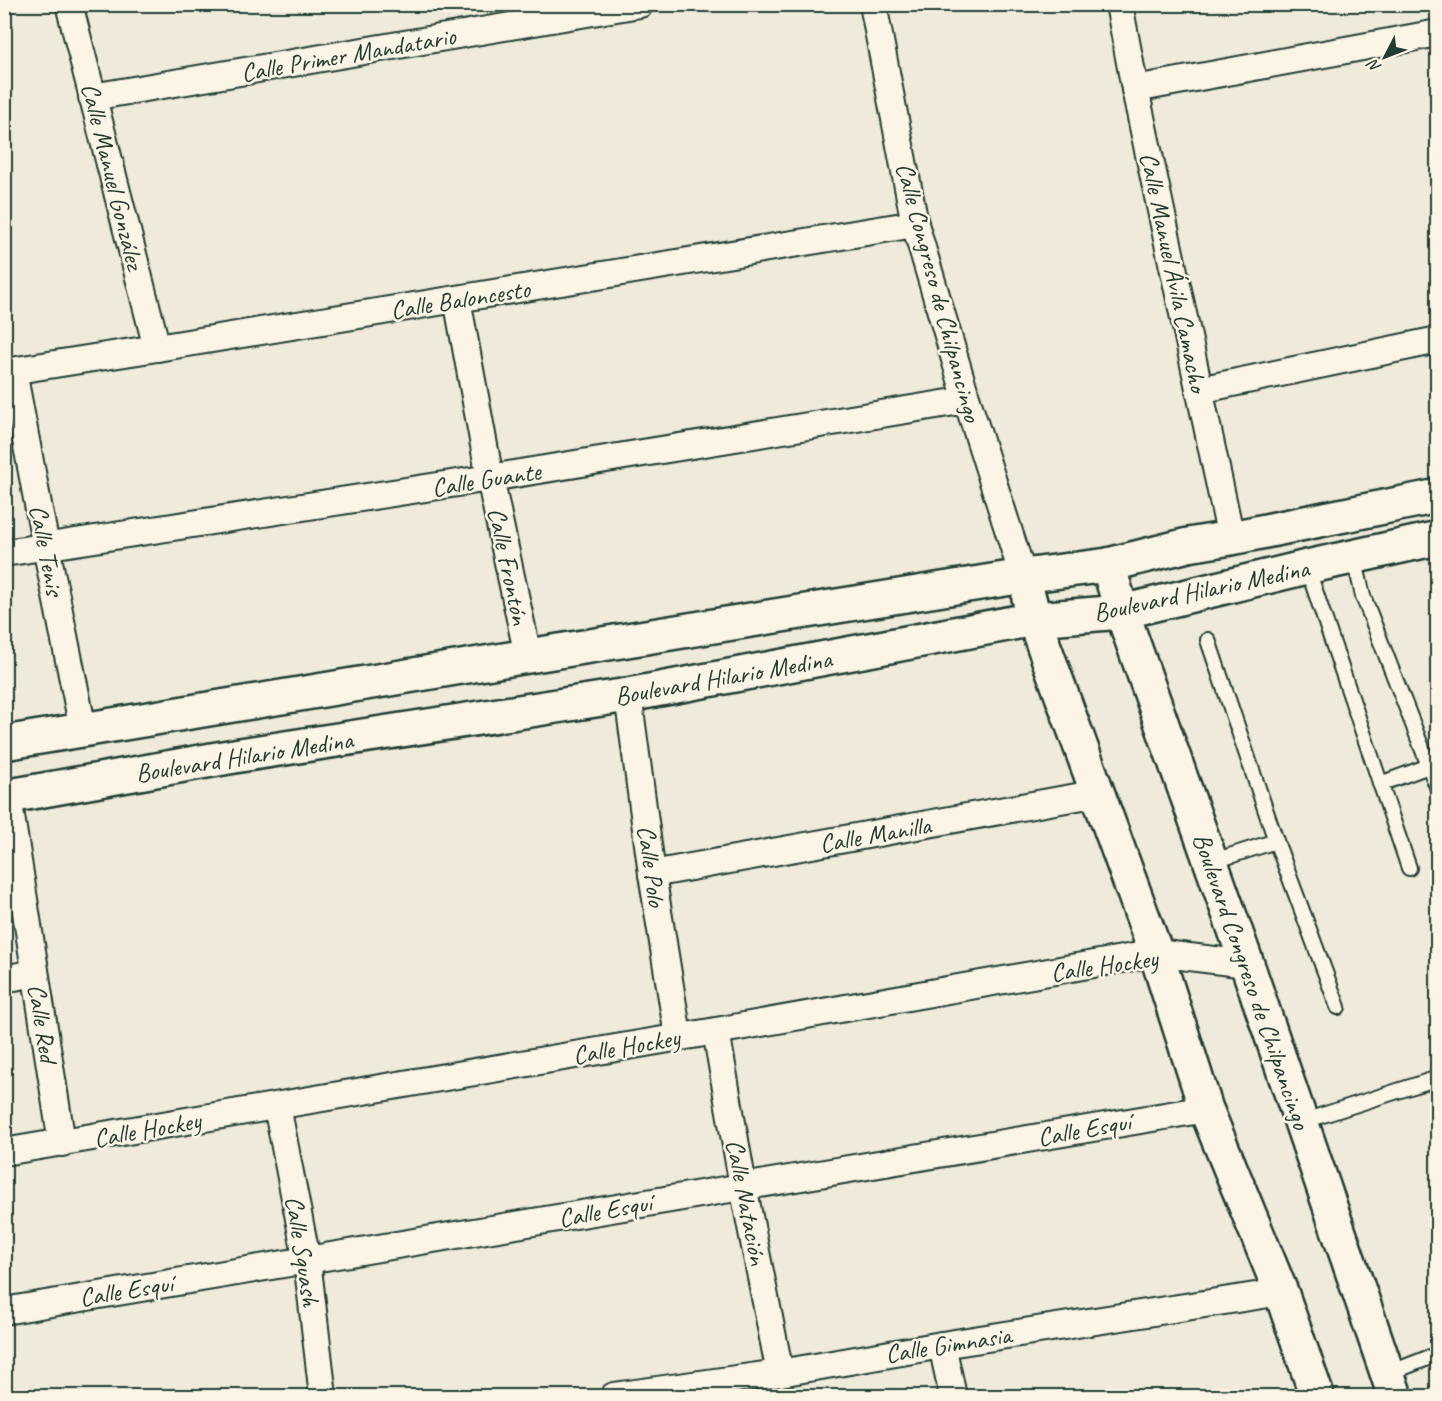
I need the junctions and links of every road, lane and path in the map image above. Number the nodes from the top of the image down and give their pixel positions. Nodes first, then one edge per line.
1 (69, 4) edge
2 (640, 4) edge
3 (873, 4) edge
4 (1119, 4) edge
5 (1437, 33) edge
6 (1136, 89) junction
7 (92, 97) junction
8 (915, 224) junction
9 (457, 299) junction
10 (1437, 340) edge
11 (157, 348) junction
12 (9, 371) edge
13 (1199, 390) junction
14 (966, 400) junction
15 (490, 478) junction
16 (1437, 496) edge
17 (1231, 538) junction
18 (1437, 538) edge
19 (46, 547) junction
20 (4, 554) edge
21 (1354, 557) junction
22 (1108, 565) junction
23 (1307, 567) junction
24 (1023, 576) junction
25 (1122, 612) junction
26 (1035, 619) junction
27 (1208, 640) dead end
28 (528, 656) junction
29 (628, 695) junction
30 (83, 729) junction
31 (4, 743) edge
32 (1429, 766) junction
33 (1380, 784) junction
34 (1437, 789) edge
35 (1099, 793) junction
36 (6, 797) edge
37 (1276, 841) junction
38 (1211, 862) junction
39 (1409, 868) dead end
40 (652, 874) junction
41 (1156, 953) junction
42 (1247, 964) junction
43 (35, 973) junction
44 (4, 979) edge
45 (1338, 1007) dead end
46 (716, 1031) junction
47 (678, 1036) junction
48 (1437, 1079) edge
49 (277, 1106) junction
50 (1206, 1109) junction
51 (1301, 1122) junction
52 (62, 1143) junction
53 (4, 1152) edge
54 (744, 1186) junction
55 (307, 1260) junction
56 (1281, 1292) junction
57 (4, 1311) edge
58 (942, 1345) junction
59 (1437, 1354) edge
60 (780, 1373) junction
61 (1391, 1385) edge
62 (323, 1396) edge
63 (614, 1396) edge
64 (953, 1396) edge
65 (1317, 1396) edge

1 - 7 street, Calle Manuel González
2 - 7 street, Calle Primer Mandatario
3 - 8 street, Calle Congreso de Chilpancingo
4 - 6 street, Calle Manuel Ávila Camacho
5 - 6 street
6 - 13 street, Calle Manuel Ávila Camacho
7 - 11 street, Calle Manuel González
8 - 9 street, Calle Baloncesto
8 - 14 street, Calle Congreso de Chilpancingo
9 - 11 street, Calle Baloncesto
9 - 15 street, Calle Frontón
10 - 13 street
11 - 12 street, Calle Baloncesto
12 - 19 street, Calle Tenis
13 - 17 street, Calle Manuel Ávila Camacho
14 - 15 street, Calle Guante
14 - 24 street, Calle Congreso de Chilpancingo
15 - 19 street, Calle Guante
15 - 28 street, Calle Frontón
16 - 17 main road, Boulevard Hilario Medina
17 - 22 main road, Boulevard Hilario Medina
18 - 21 main road, Boulevard Hilario Medina
19 - 20 street, Calle Guante
19 - 30 street, Calle Tenis
21 - 23 main road, Boulevard Hilario Medina
21 - 32 lane
22 - 24 main road, Boulevard Hilario Medina
22 - 25 main road, Boulevard Congreso de Chilpancingo
23 - 25 main road, Boulevard Hilario Medina
23 - 33 lane
24 - 26 main road
24 - 28 main road, Boulevard Hilario Medina
25 - 26 main road, Boulevard Hilario Medina
25 - 38 main road, Boulevard Congreso de Chilpancingo
26 - 29 main road, Boulevard Hilario Medina
26 - 35 main road
27 - 37 lane
28 - 30 main road, Boulevard Hilario Medina
29 - 36 main road, Boulevard Hilario Medina
29 - 40 street, Calle Polo
30 - 31 main road, Boulevard Hilario Medina
32 - 33 lane
32 - 34 lane
33 - 39 lane
35 - 40 street, Calle Manilla
35 - 41 main road
36 - 43 street, Calle Red
37 - 38 lane
37 - 45 lane
38 - 42 main road, Boulevard Congreso de Chilpancingo
40 - 47 street, Calle Polo
41 - 42 street, Calle Hockey
41 - 46 street, Calle Hockey
41 - 50 main road
42 - 51 main road, Boulevard Congreso de Chilpancingo
43 - 44 street
43 - 52 street, Calle Red
46 - 47 street, Calle Hockey
46 - 54 street, Calle Natación
47 - 49 street, Calle Hockey
48 - 51 lane
49 - 52 street, Calle Hockey
49 - 55 street, Calle Squash
50 - 54 street, Calle Esquí
50 - 56 main road
51 - 61 main road, Boulevard Congreso de Chilpancingo
52 - 53 street, Calle Hockey
54 - 55 street, Calle Esquí
54 - 60 street, Calle Natación
55 - 57 street, Calle Esquí
55 - 62 street, Calle Squash
56 - 58 street, Calle Gimnasia
56 - 65 main road
58 - 60 street, Calle Gimnasia
58 - 64 street
59 - 61 lane
60 - 63 street, Calle Gimnasia

